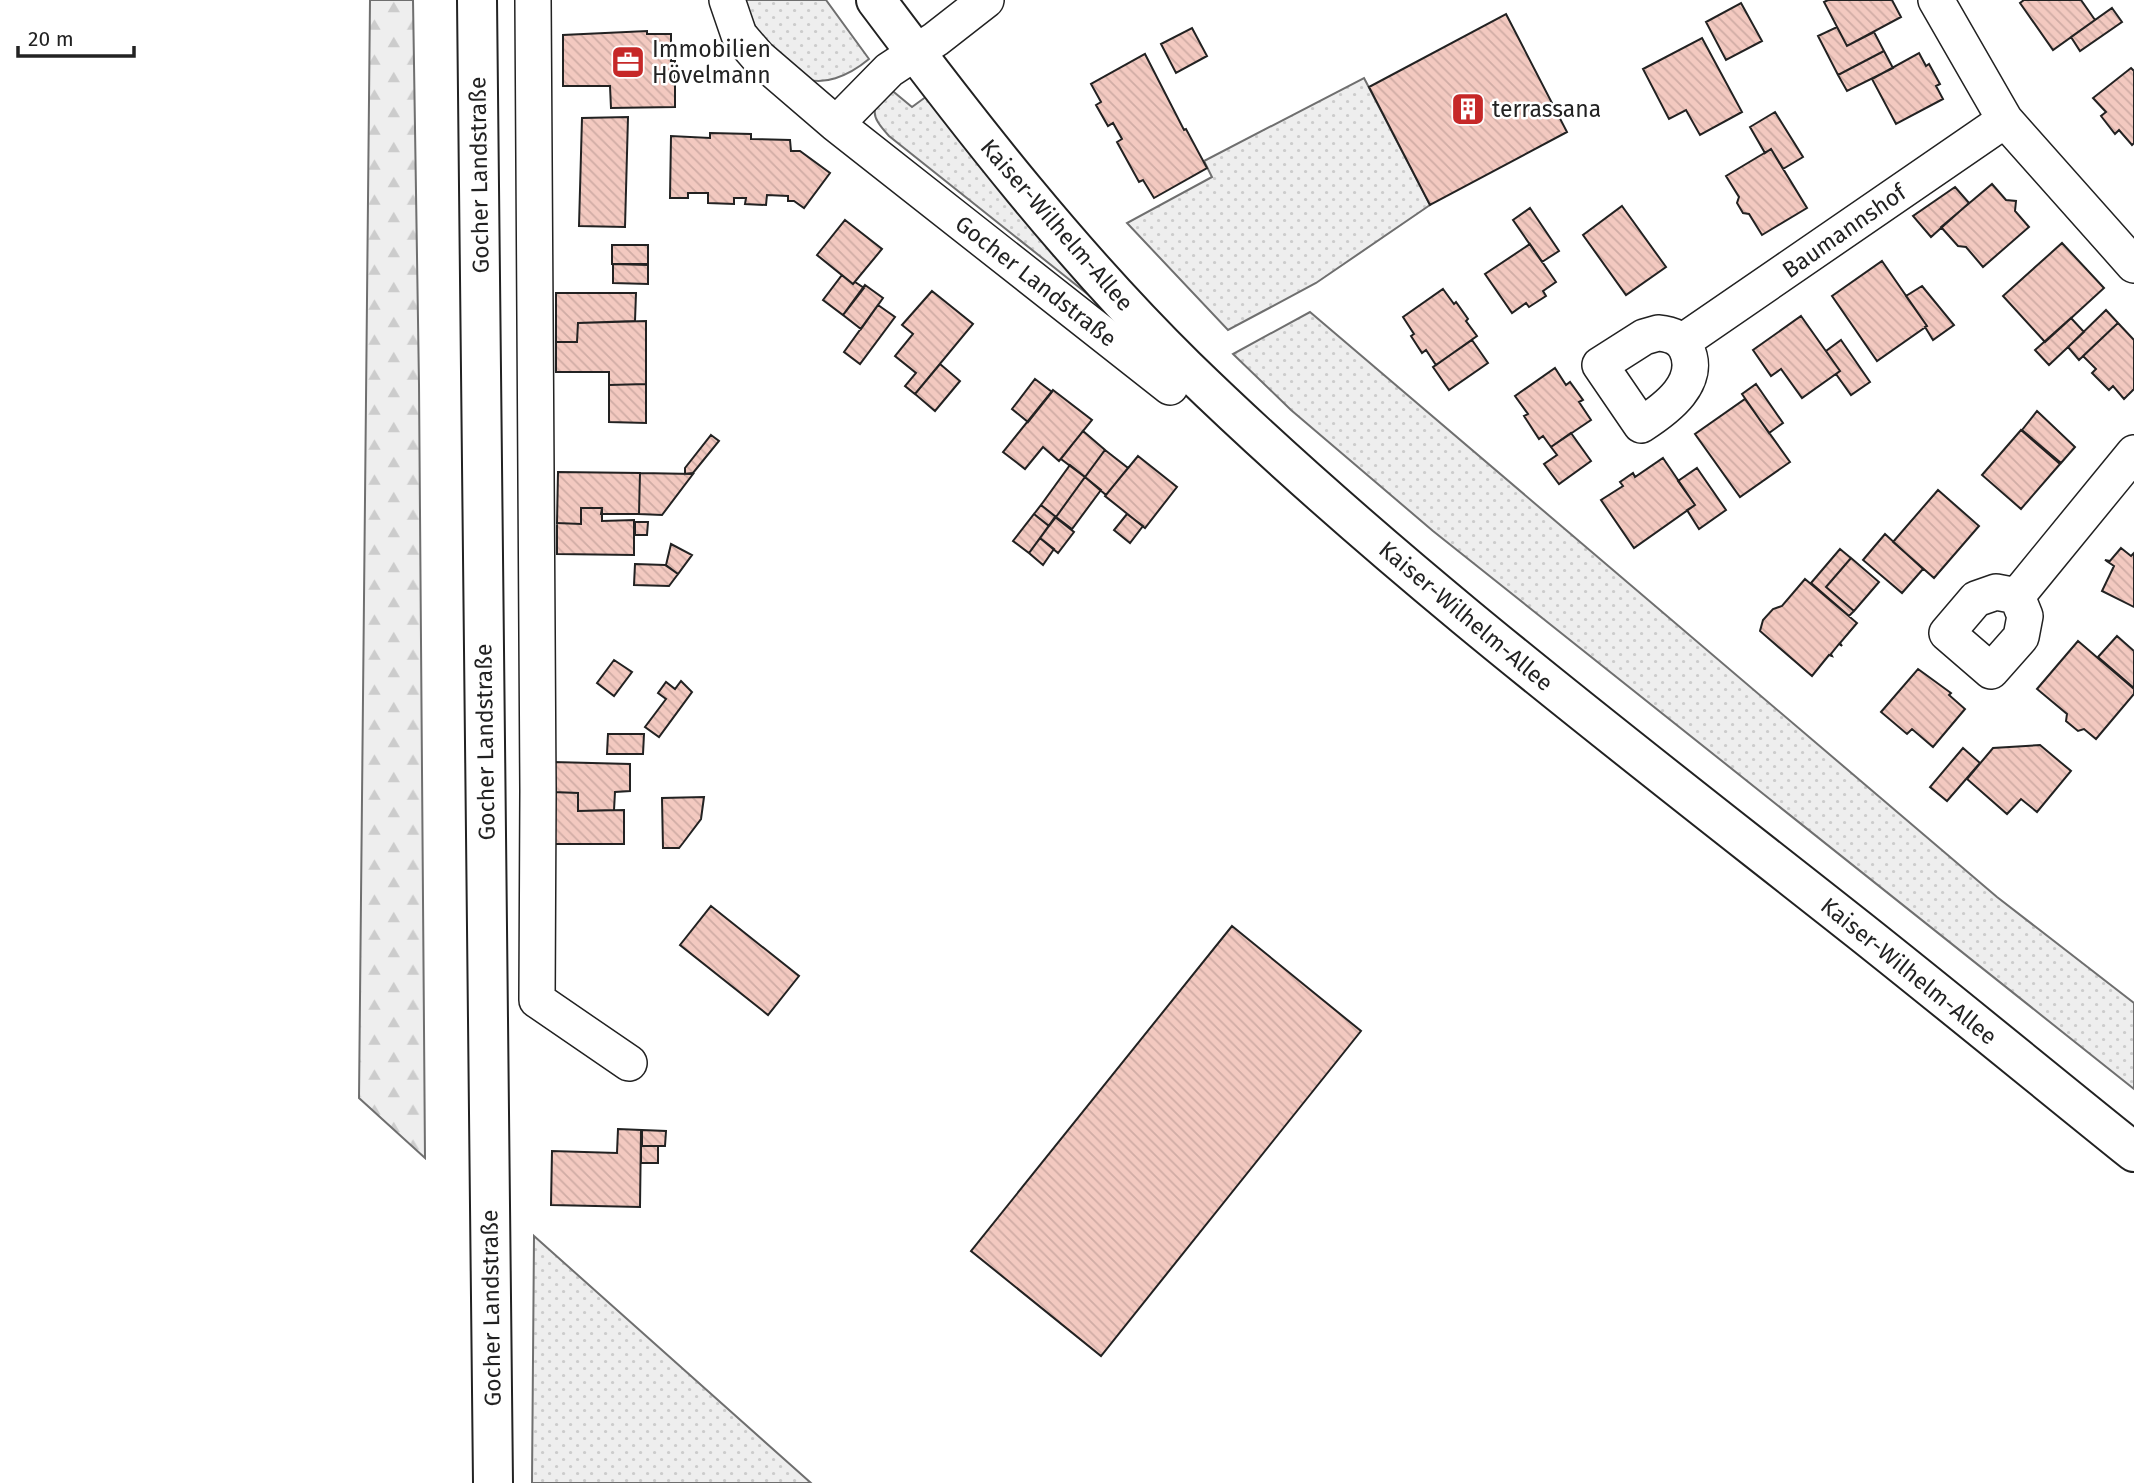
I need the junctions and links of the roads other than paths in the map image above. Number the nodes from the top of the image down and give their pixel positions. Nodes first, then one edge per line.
1 (477, 0) edge
2 (533, 0) edge
3 (727, 0) edge
4 (876, 0) edge
5 (986, 0) edge
6 (1936, 0) edge
7 (916, 53) junction
8 (2005, 120) junction
9 (836, 124) junction
10 (2134, 265) edge
11 (1682, 342) dead end
12 (1170, 387) dead end
13 (2134, 453) edge
14 (2017, 596) dead end
15 (629, 1063) dead end
16 (2134, 1152) edge
17 (493, 1483) edge

1 - 17 street, Gocher Landstraße
2 - 15 street
3 - 9 street, Gocher Landstraße
4 - 7 street, Kaiser-Wilhelm-Allee
5 - 7 street
6 - 8 street
7 - 9 street
7 - 16 street, Kaiser-Wilhelm-Allee
8 - 10 street
8 - 11 street, Baumannshof
9 - 12 street, Gocher Landstraße
13 - 14 street

